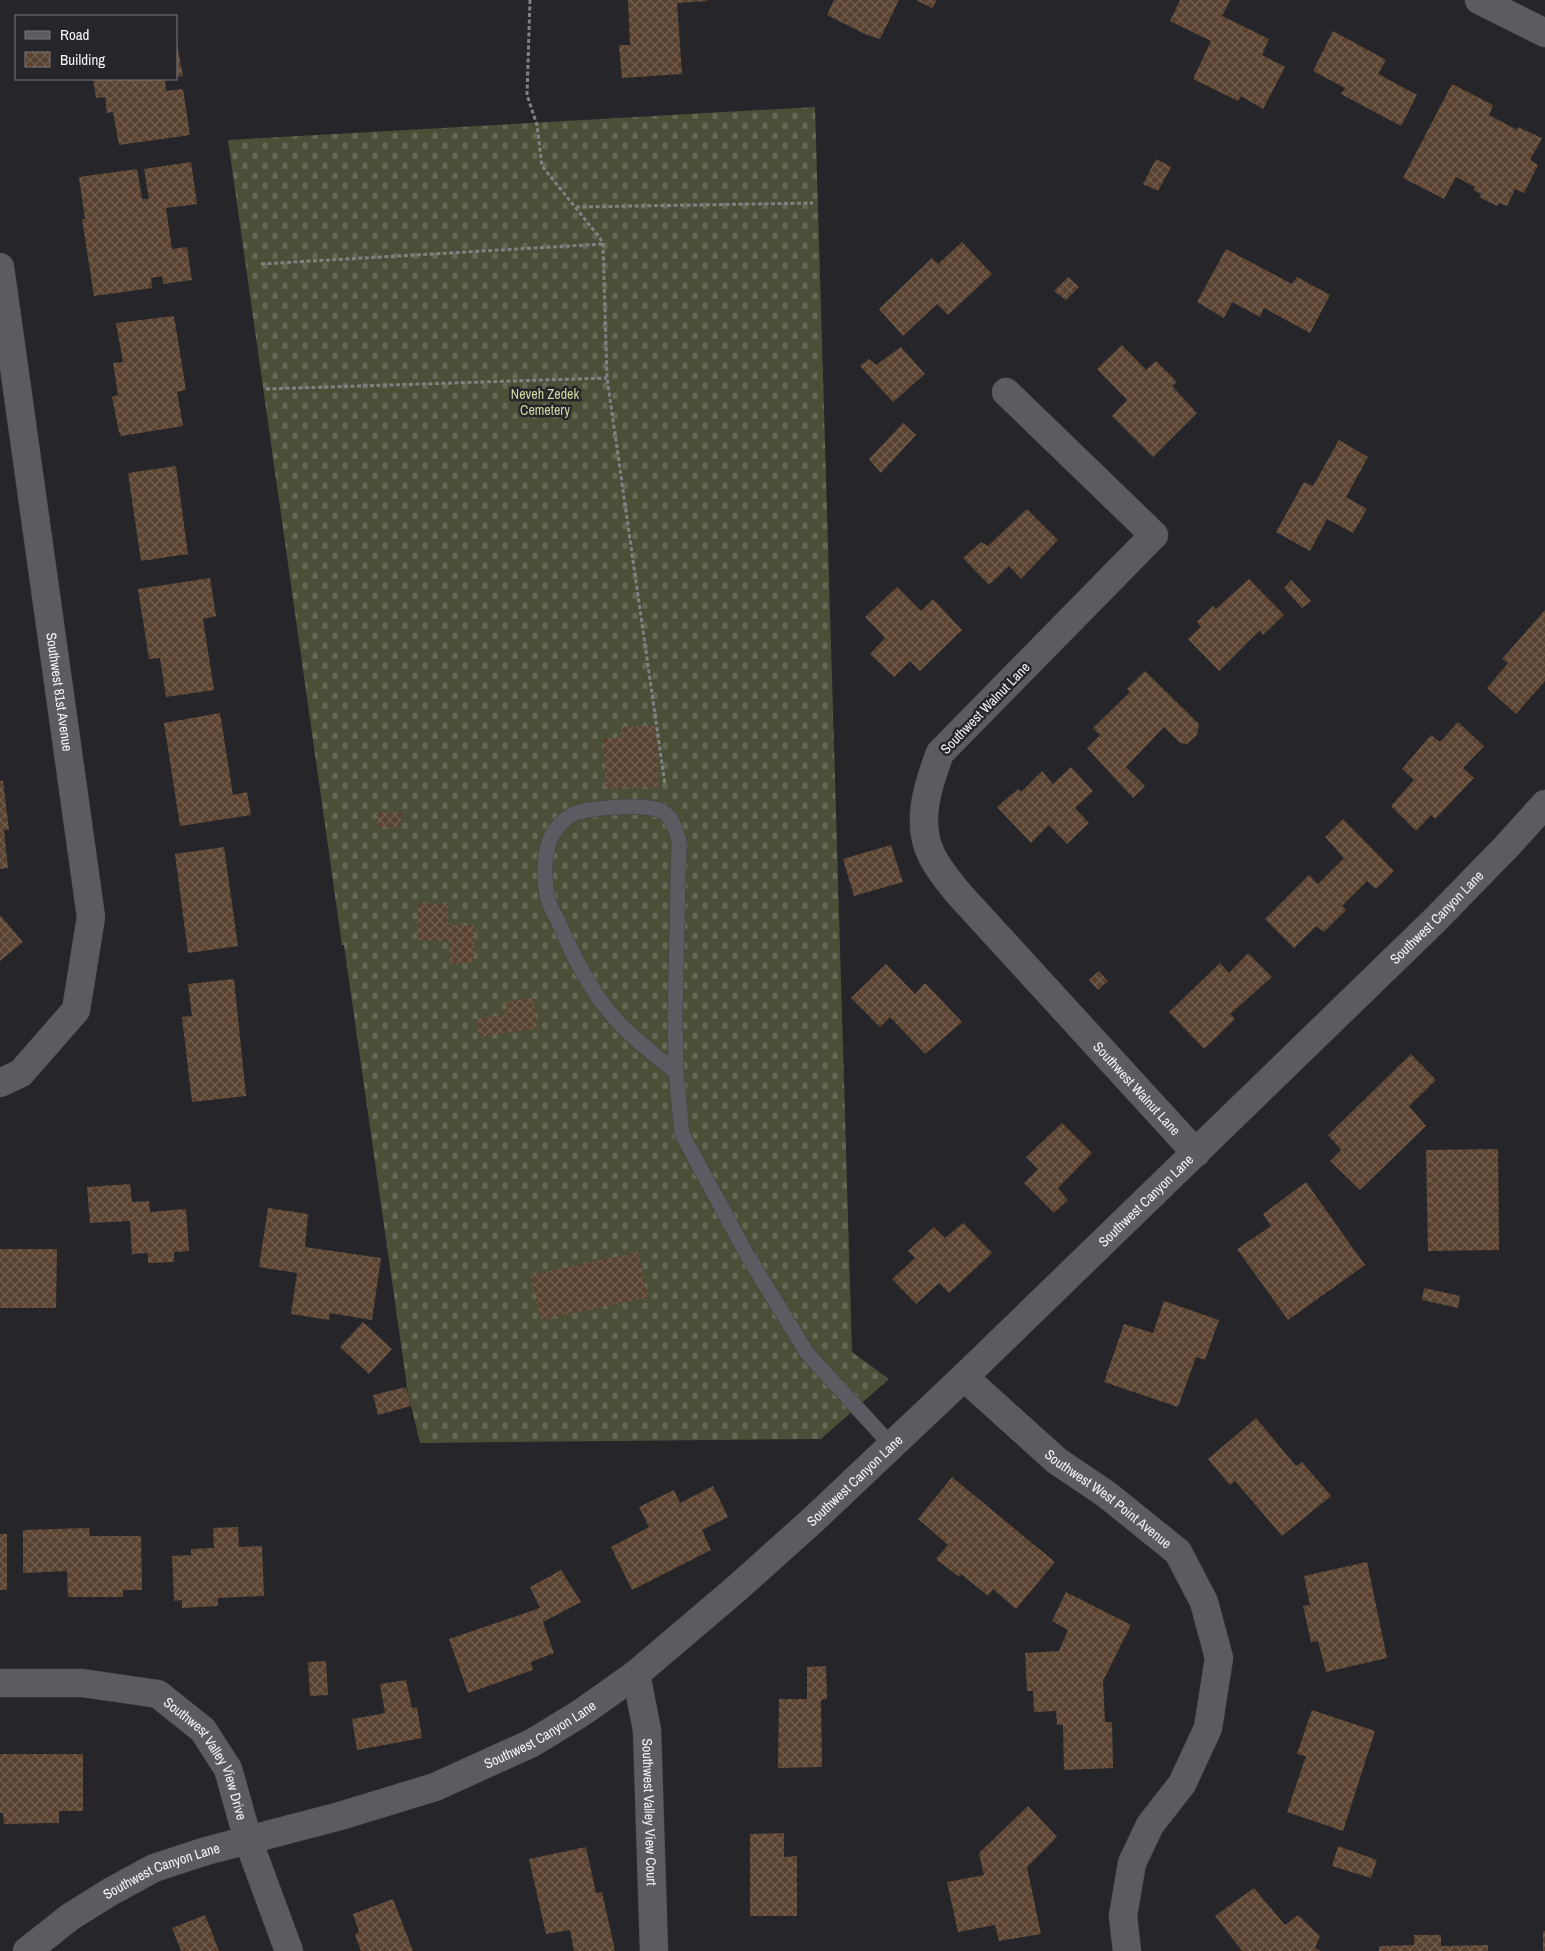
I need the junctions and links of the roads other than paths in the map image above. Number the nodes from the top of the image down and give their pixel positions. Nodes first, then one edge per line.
1 (1478, 0) edge
2 (1545, 34) edge
3 (0, 268) edge
4 (1006, 392) dead end
5 (1545, 804) edge
6 (676, 1072) junction
7 (0, 1083) edge
8 (1196, 1153) junction
9 (964, 1377) junction
10 (892, 1446) junction
11 (636, 1674) junction
12 (0, 1683) edge
13 (248, 1840) junction
14 (27, 1951) edge
15 (289, 1951) edge
16 (654, 1951) edge
17 (1127, 1951) edge

1 - 2 street
3 - 7 street, Southwest 81st Avenue
4 - 8 street, Southwest Walnut Lane
5 - 8 street, Southwest Canyon Lane
6 - 6 lane
6 - 10 lane
8 - 9 street, Southwest Canyon Lane
9 - 10 street, Southwest Canyon Lane
9 - 17 street, Southwest West Point Avenue
10 - 11 street, Southwest Canyon Lane
11 - 13 street, Southwest Canyon Lane
11 - 16 street, Southwest Valley View Court
12 - 13 street, Southwest Valley View Drive
13 - 14 street, Southwest Canyon Lane
13 - 15 street

